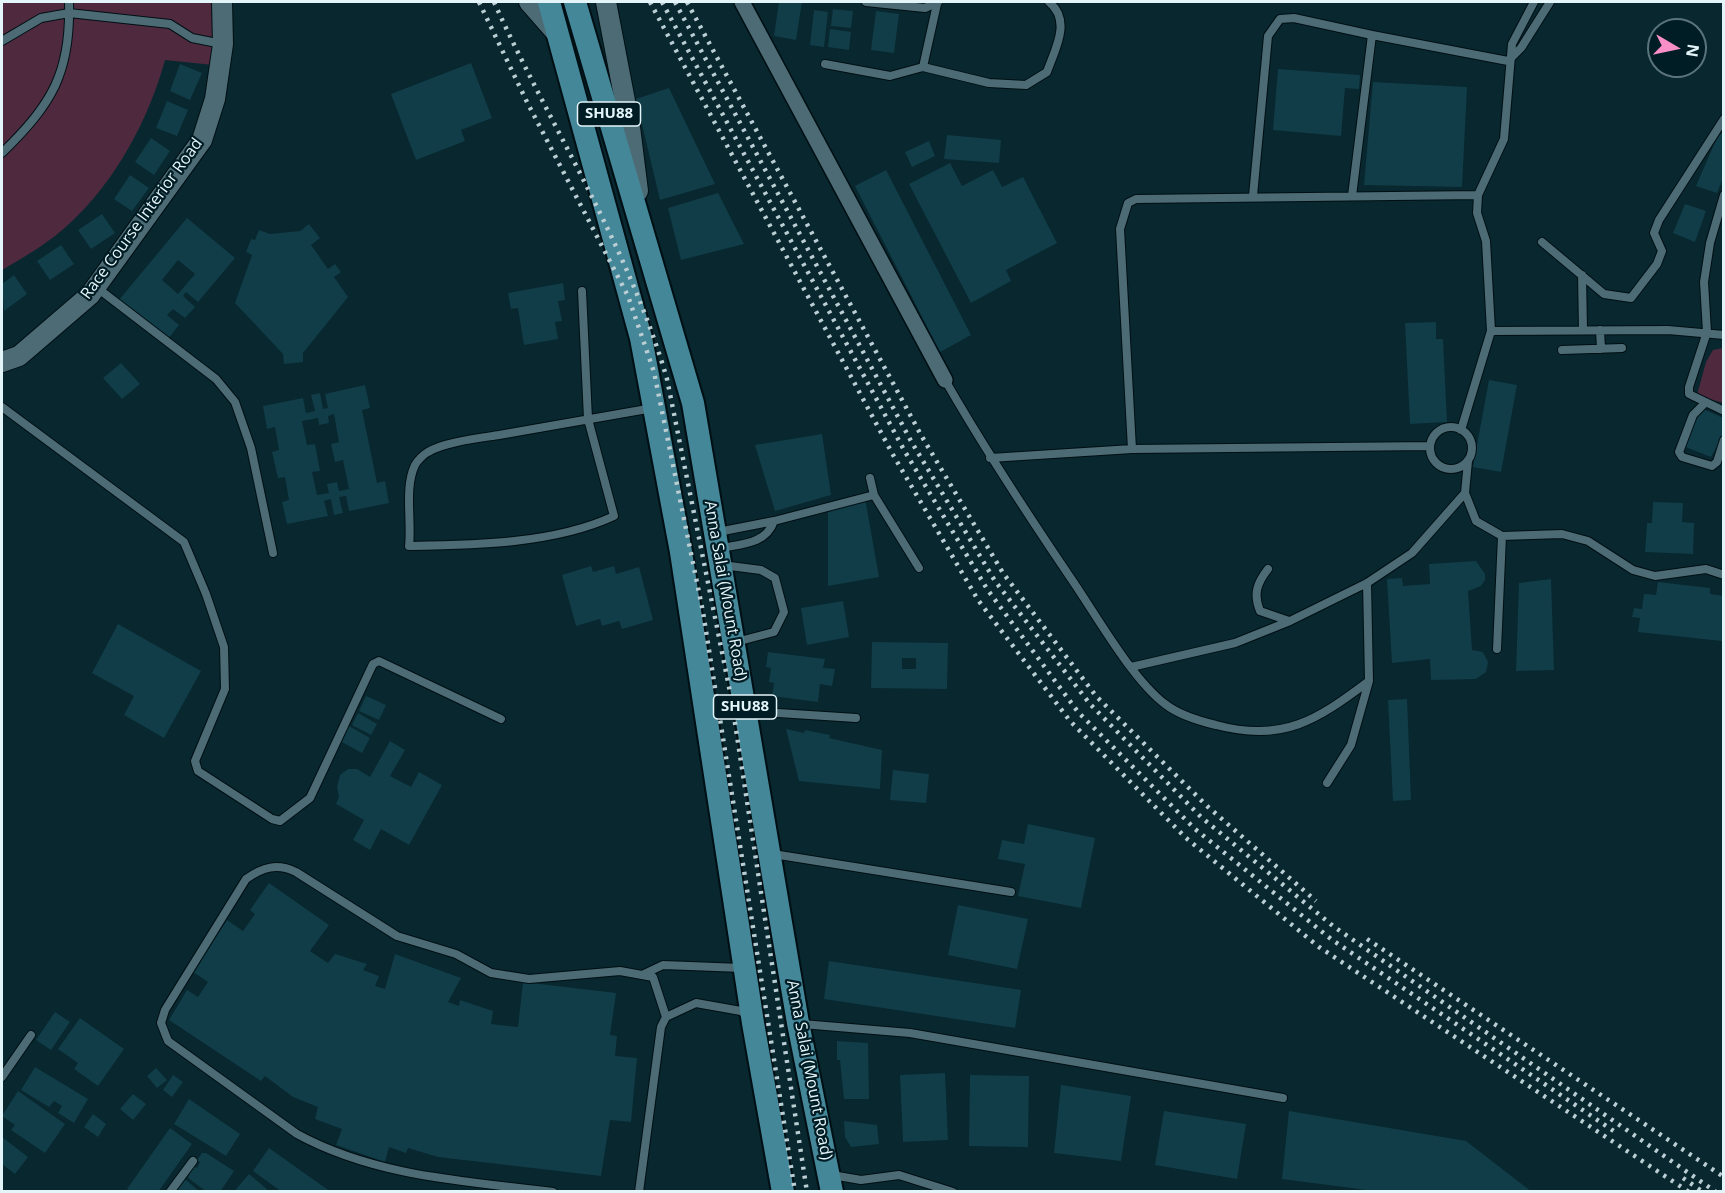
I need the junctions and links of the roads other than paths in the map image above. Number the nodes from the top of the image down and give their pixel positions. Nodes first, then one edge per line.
1 (69, 2) edge
2 (222, 2) edge
3 (530, 2) edge
4 (549, 2) edge
5 (575, 2) edge
6 (606, 2) edge
7 (742, 2) edge
8 (866, 2) edge
9 (1049, 2) edge
10 (1534, 2) edge
11 (1550, 2) edge
12 (938, 3) edge
13 (69, 13) junction
14 (558, 35) junction
15 (1372, 35) junction
16 (2, 41) edge
17 (223, 44) junction
18 (1508, 61) junction
19 (825, 64) dead end
20 (922, 67) junction
21 (1724, 119) edge
22 (2, 153) edge
23 (1478, 195) junction
24 (1724, 195) edge
25 (1253, 196) junction
26 (1352, 196) junction
27 (642, 227) junction
28 (1542, 242) dead end
29 (1582, 275) junction
30 (96, 287) junction
31 (582, 291) dead end
32 (1583, 330) junction
33 (1600, 330) junction
34 (1491, 331) junction
35 (1707, 332) junction
36 (1724, 335) edge
37 (1623, 348) dead end
38 (1601, 349) junction
39 (1562, 350) dead end
40 (2, 362) edge
41 (945, 380) joint
42 (1704, 404) junction
43 (2, 407) edge
44 (654, 408) junction
45 (1724, 411) edge
46 (588, 419) junction
47 (1461, 430) junction
48 (1724, 440) edge
49 (1430, 446) junction
50 (1132, 449) junction
51 (990, 458) junction
52 (1468, 461) junction
53 (870, 478) dead end
54 (1466, 493) junction
55 (874, 495) junction
56 (774, 521) junction
57 (1502, 536) junction
58 (718, 549) junction
59 (273, 553) dead end
60 (920, 568) dead end
61 (1268, 569) dead end
62 (1724, 575) edge
63 (1368, 584) junction
64 (1290, 621) junction
65 (734, 643) junction
66 (1497, 649) dead end
67 (1131, 667) junction
68 (1370, 681) junction
69 (745, 711) junction
70 (856, 718) dead end
71 (501, 719) dead end
72 (1327, 783) dead end
73 (769, 854) junction
74 (1011, 892) dead end
75 (745, 969) junction
76 (644, 974) junction
77 (666, 1017) junction
78 (753, 1023) junction
79 (798, 1023) junction
80 (31, 1035) dead end
81 (2, 1077) edge
82 (1283, 1098) dead end
83 (193, 1161) dead end
84 (831, 1183) edge
85 (170, 1191) edge
86 (553, 1191) edge
87 (639, 1191) edge
88 (783, 1191) edge
89 (953, 1191) edge

1 - 13 lane
2 - 17 street, Race Course Interior Road
3 - 14 street
4 - 14 main road, SHU88
5 - 27 main road, Anna Salai (Mount Road) / SHU88
6 - 27 street
7 - 41 street
8 - 12 lane
9 - 20 lane
10 - 18 lane
11 - 18 lane
12 - 20 lane
13 - 16 lane
13 - 17 lane
13 - 22 lane
14 - 44 main road, SHU88
15 - 18 lane
15 - 25 lane
15 - 26 lane
17 - 30 street, Race Course Interior Road
18 - 23 lane
19 - 20 lane
21 - 29 lane
23 - 26 lane
23 - 34 lane
24 - 35 lane
25 - 26 lane
25 - 50 lane
27 - 58 main road, Anna Salai (Mount Road) / SHU88
28 - 29 lane
29 - 32 lane
30 - 40 street, Race Course Interior Road
30 - 59 lane
31 - 46 lane
32 - 33 lane
32 - 34 lane
33 - 35 lane
33 - 38 lane
34 - 47 lane
35 - 36 lane
35 - 42 lane
37 - 38 lane
38 - 39 lane
41 - 51 lane
42 - 45 lane
42 - 48 lane
43 - 71 lane
44 - 46 lane
44 - 75 main road, SHU88
46 - 46 lane
47 - 49 lane
47 - 52 lane
49 - 50 lane
49 - 52 lane
50 - 51 lane
51 - 67 lane
52 - 54 lane
53 - 55 lane
54 - 57 lane
54 - 63 lane
55 - 56 lane
55 - 60 lane
56 - 58 lane
56 - 58 lane
57 - 62 lane
57 - 66 lane
58 - 65 main road, Anna Salai (Mount Road) / SHU88
58 - 65 lane
61 - 64 lane
63 - 64 lane
63 - 68 lane
64 - 67 lane
65 - 69 main road, Anna Salai (Mount Road) / SHU88
67 - 68 lane
68 - 72 lane
69 - 70 lane
69 - 73 main road, Anna Salai (Mount Road) / SHU88
73 - 74 lane
73 - 79 main road, Anna Salai (Mount Road) / SHU88
75 - 76 lane
75 - 78 main road, SHU88
76 - 77 lane
76 - 86 lane
77 - 78 lane
77 - 87 lane
78 - 88 main road, SHU88
79 - 82 lane
79 - 84 main road, Anna Salai (Mount Road) / SHU88
80 - 81 lane
83 - 85 lane
84 - 89 lane

